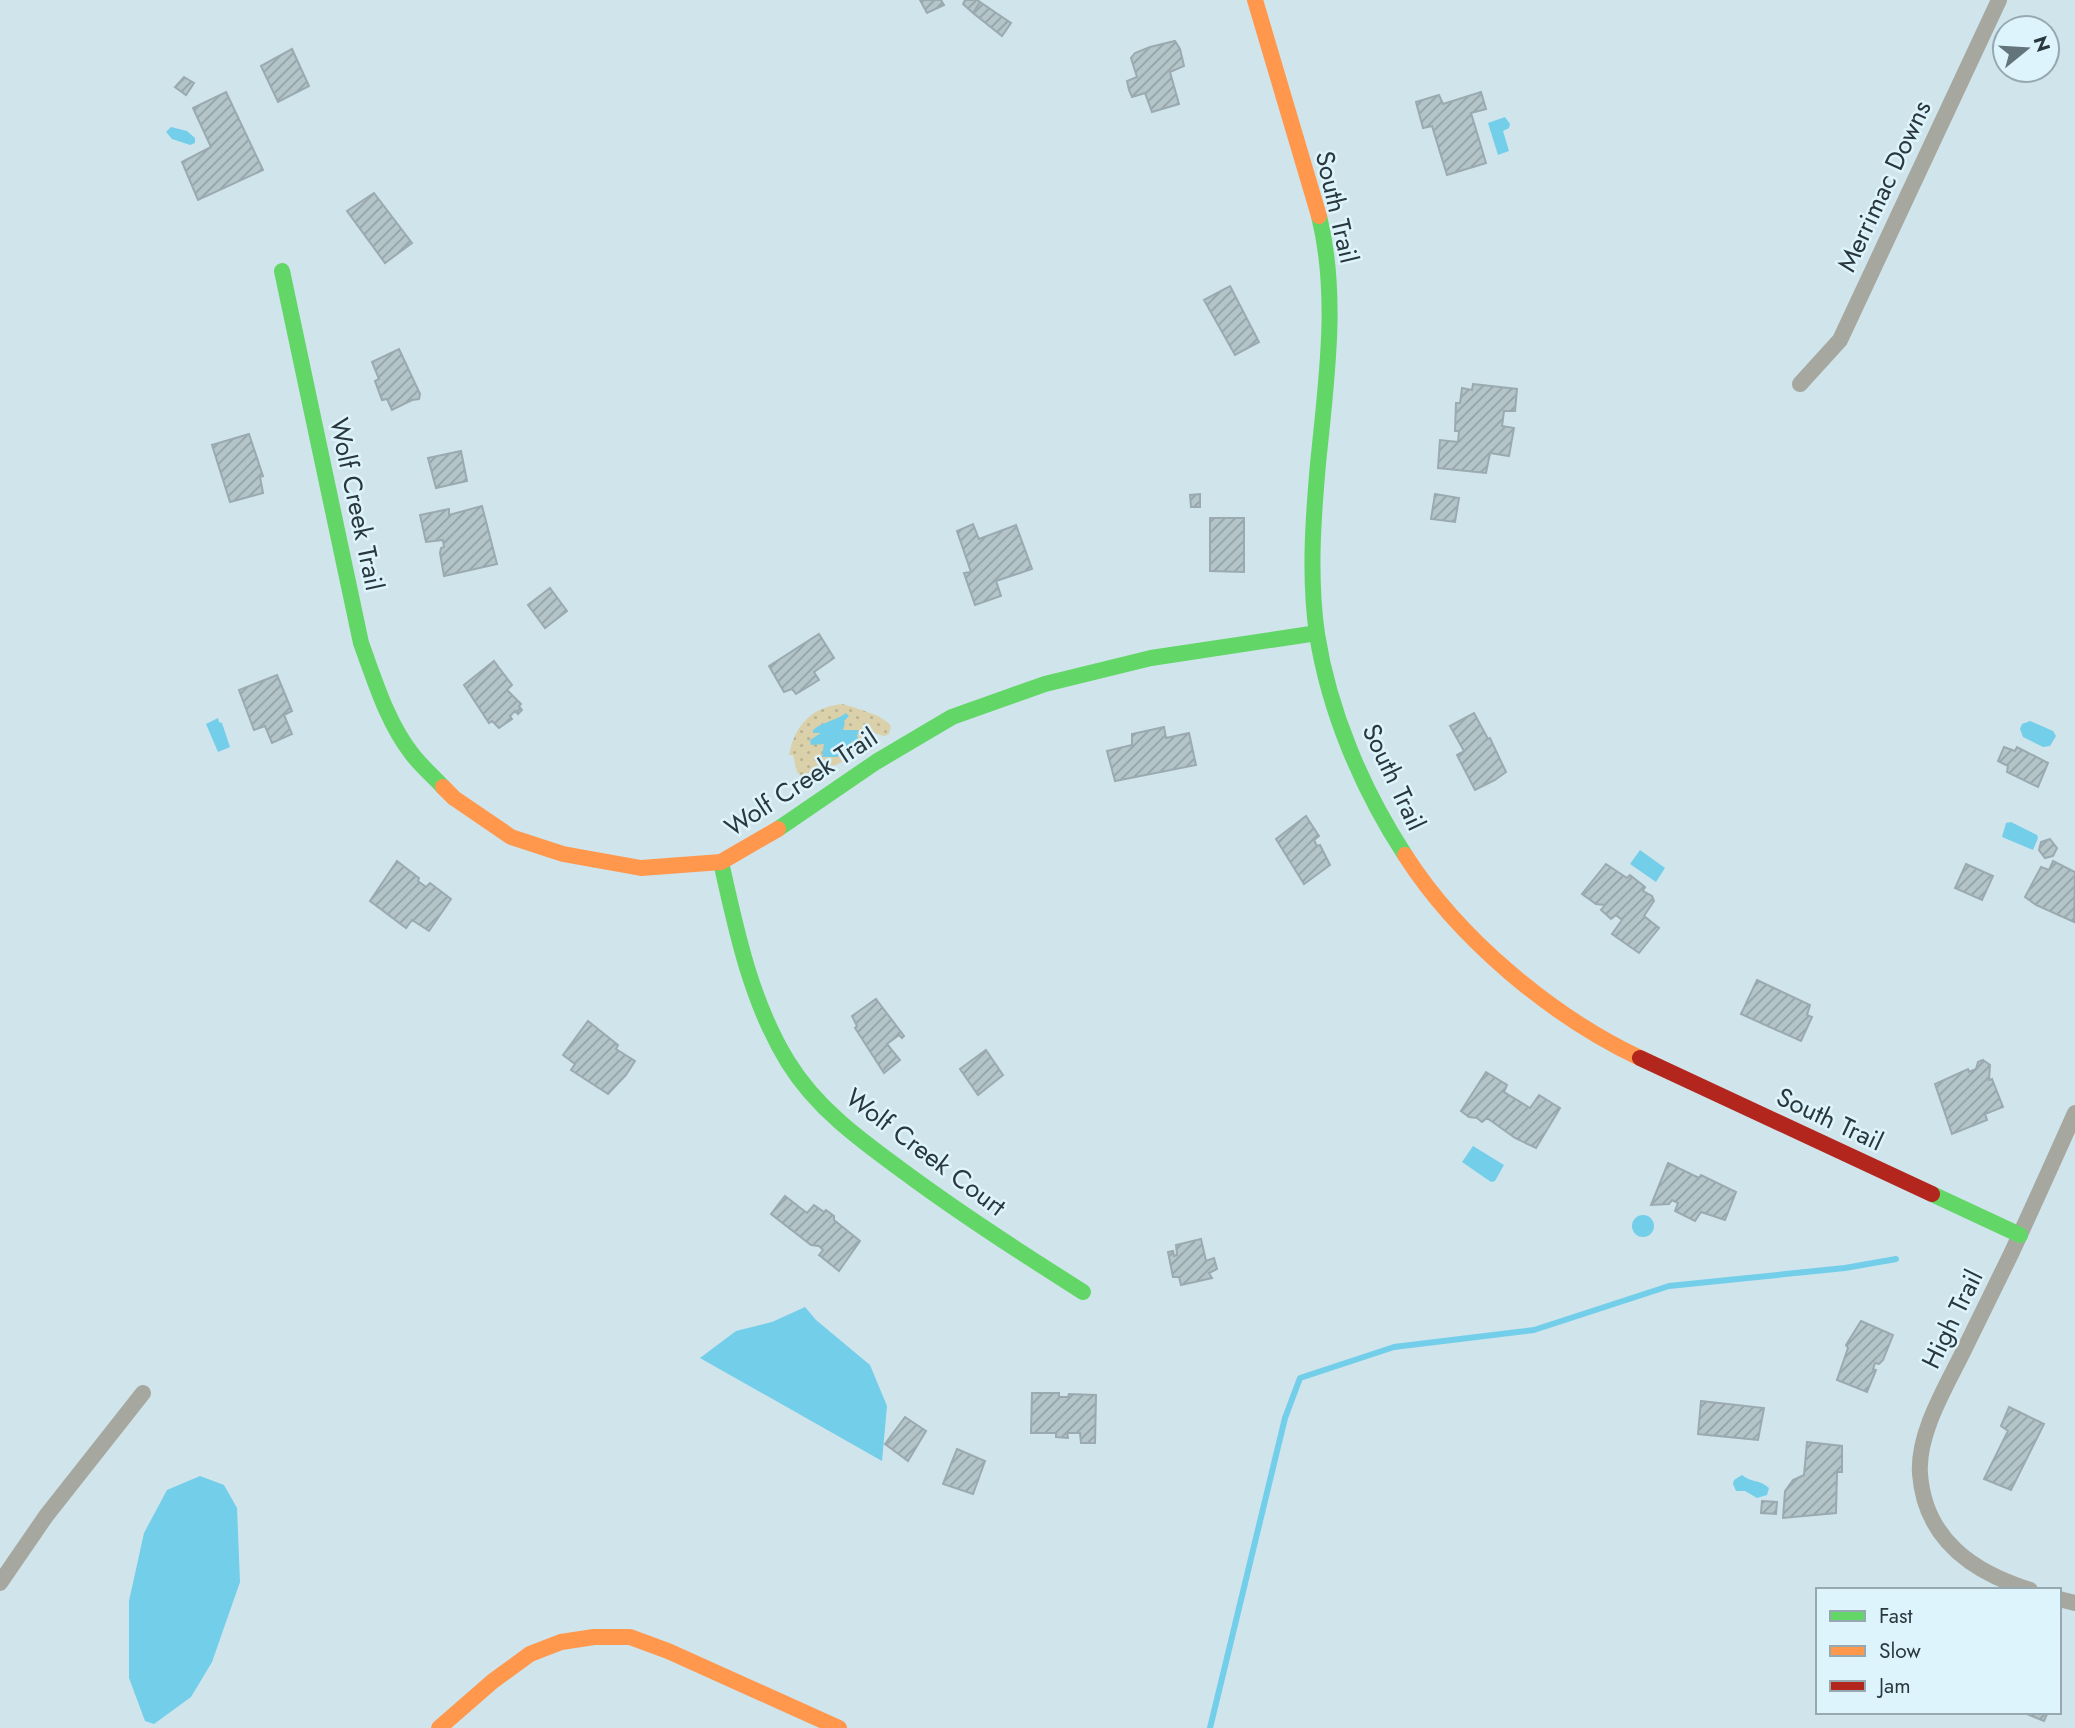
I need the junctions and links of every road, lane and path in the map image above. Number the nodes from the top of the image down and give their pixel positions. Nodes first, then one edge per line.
1 (1255, 0) edge
2 (1999, 0) edge
3 (282, 271) dead end
4 (1800, 384) dead end
5 (1317, 633) junction
6 (721, 862) junction
7 (2075, 1113) edge
8 (2020, 1235) junction
9 (1083, 1292) dead end
10 (143, 1393) dead end
11 (0, 1583) edge
12 (2024, 1588) edge
13 (439, 1728) edge
14 (839, 1728) edge

1 - 5 street, South Trail
2 - 4 street, Merrimac Downs
3 - 6 street, Wolf Creek Trail
5 - 6 street, Wolf Creek Trail
5 - 8 street, South Trail
6 - 9 street, Wolf Creek Court
7 - 8 street, High Trail
8 - 12 street, High Trail
10 - 11 street
13 - 14 street

